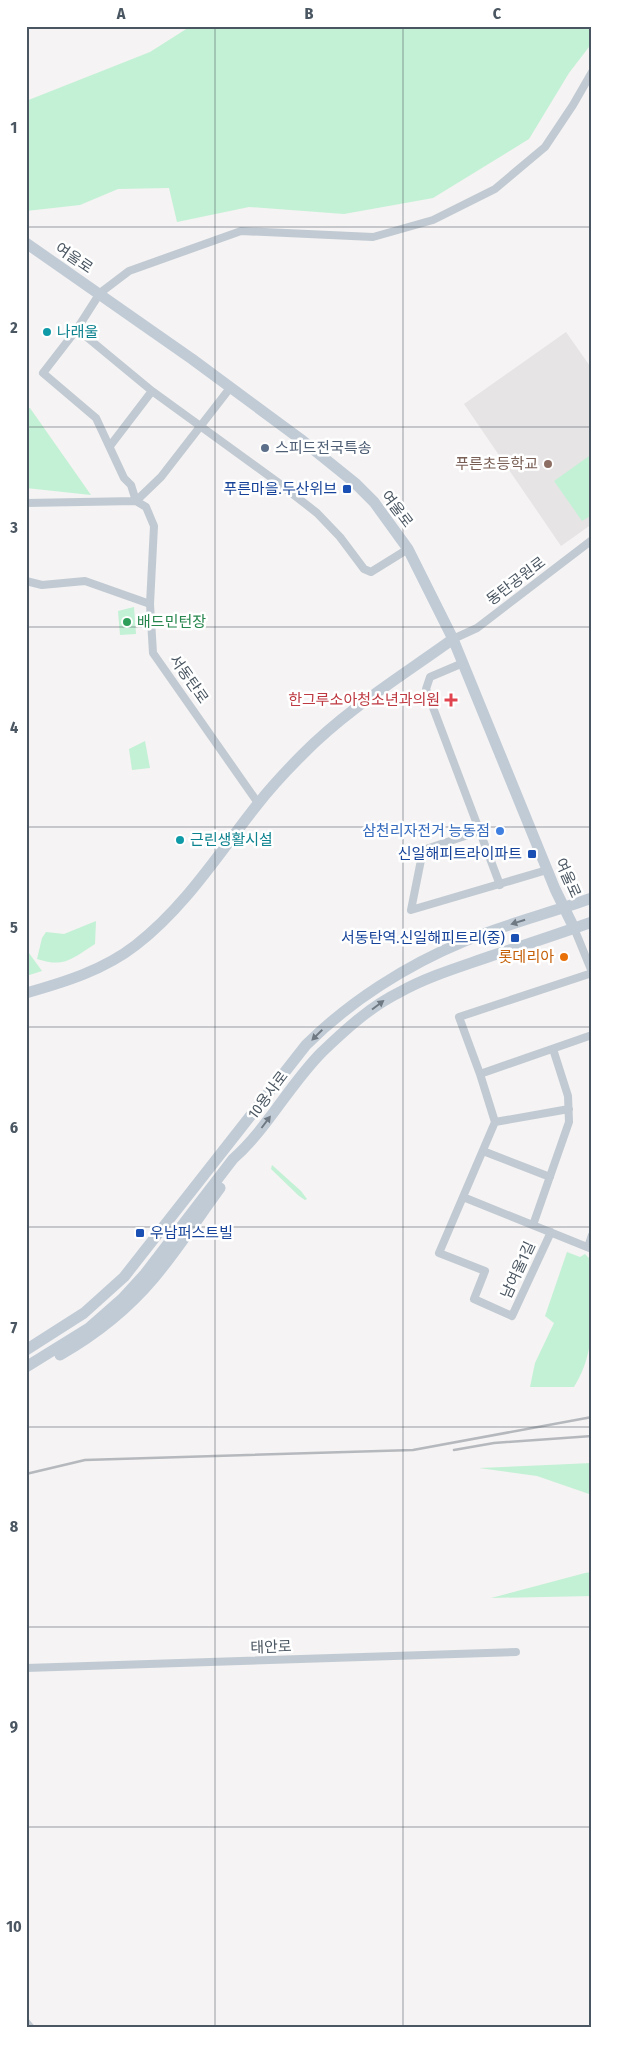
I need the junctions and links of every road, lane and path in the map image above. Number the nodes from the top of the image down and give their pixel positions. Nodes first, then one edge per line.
1 (592, 72) edge
2 (26, 243) edge
3 (100, 294) junction
4 (77, 329) junction
5 (230, 388) junction
6 (152, 391) junction
7 (201, 425) junction
8 (110, 446) junction
9 (136, 500) junction
10 (26, 503) edge
11 (592, 540) edge
12 (408, 549) junction
13 (26, 581) edge
14 (150, 604) junction
15 (453, 639) junction
16 (463, 663) junction
17 (258, 803) junction
18 (480, 831) junction
19 (547, 870) junction
20 (500, 885) junction
21 (592, 898) edge
22 (564, 908) junction
23 (592, 922) edge
24 (574, 928) junction
25 (592, 972) edge
26 (26, 993) edge
27 (592, 1035) edge
28 (552, 1049) junction
29 (480, 1074) junction
30 (569, 1109) junction
31 (495, 1122) junction
32 (235, 1137) junction
33 (247, 1147) junction
34 (483, 1151) junction
35 (550, 1177) junction
36 (463, 1197) junction
37 (533, 1225) junction
38 (551, 1232) junction
39 (592, 1235) edge
40 (590, 1248) edge
41 (26, 1350) edge
42 (26, 1360) edge
43 (26, 1367) edge
44 (26, 1376) edge
45 (516, 1652) dead end
46 (26, 1668) edge
47 (26, 2022) edge
48 (30, 2028) edge

1 - 3 street
2 - 3 street, 여울로
3 - 4 street
3 - 5 street, 여울로
4 - 6 street
4 - 8 street, 서동탄로
5 - 7 street
5 - 12 street, 여울로
6 - 7 street
6 - 8 street
7 - 9 street
7 - 12 street
8 - 9 street, 서동탄로
9 - 10 street
9 - 14 street, 서동탄로
11 - 15 street, 동탄공원로
12 - 15 street, 여울로
13 - 14 street
14 - 17 street, 서동탄로
15 - 16 street, 여울로
15 - 17 street
16 - 18 street
16 - 19 street, 여울로
17 - 26 street
18 - 20 street
18 - 20 street
19 - 20 street
19 - 22 street, 여울로
21 - 22 street, 10용사로
22 - 24 street, 여울로
22 -> 32 street, 10용사로
23 - 24 street, 10용사로
24 - 25 street
33 -> 24 street, 10용사로
25 - 29 street
27 - 28 street
28 - 29 street
28 - 30 street, 남여울1길
29 - 31 street
30 - 31 street
30 - 35 street, 남여울1길
31 - 34 street, 남여울1길
32 - 41 street, 10용사로
32 - 42 street, 10용사로
33 - 43 street, 10용사로
33 - 44 street
34 - 35 street
34 - 36 street, 남여울1길
35 - 37 street, 남여울1길
36 - 37 street, 남여울1길
36 - 38 street, 남여울1길
37 - 38 street, 남여울1길
38 - 40 street, 남여울1길
39 - 40 street
45 - 46 street, 태안로
47 - 48 street

